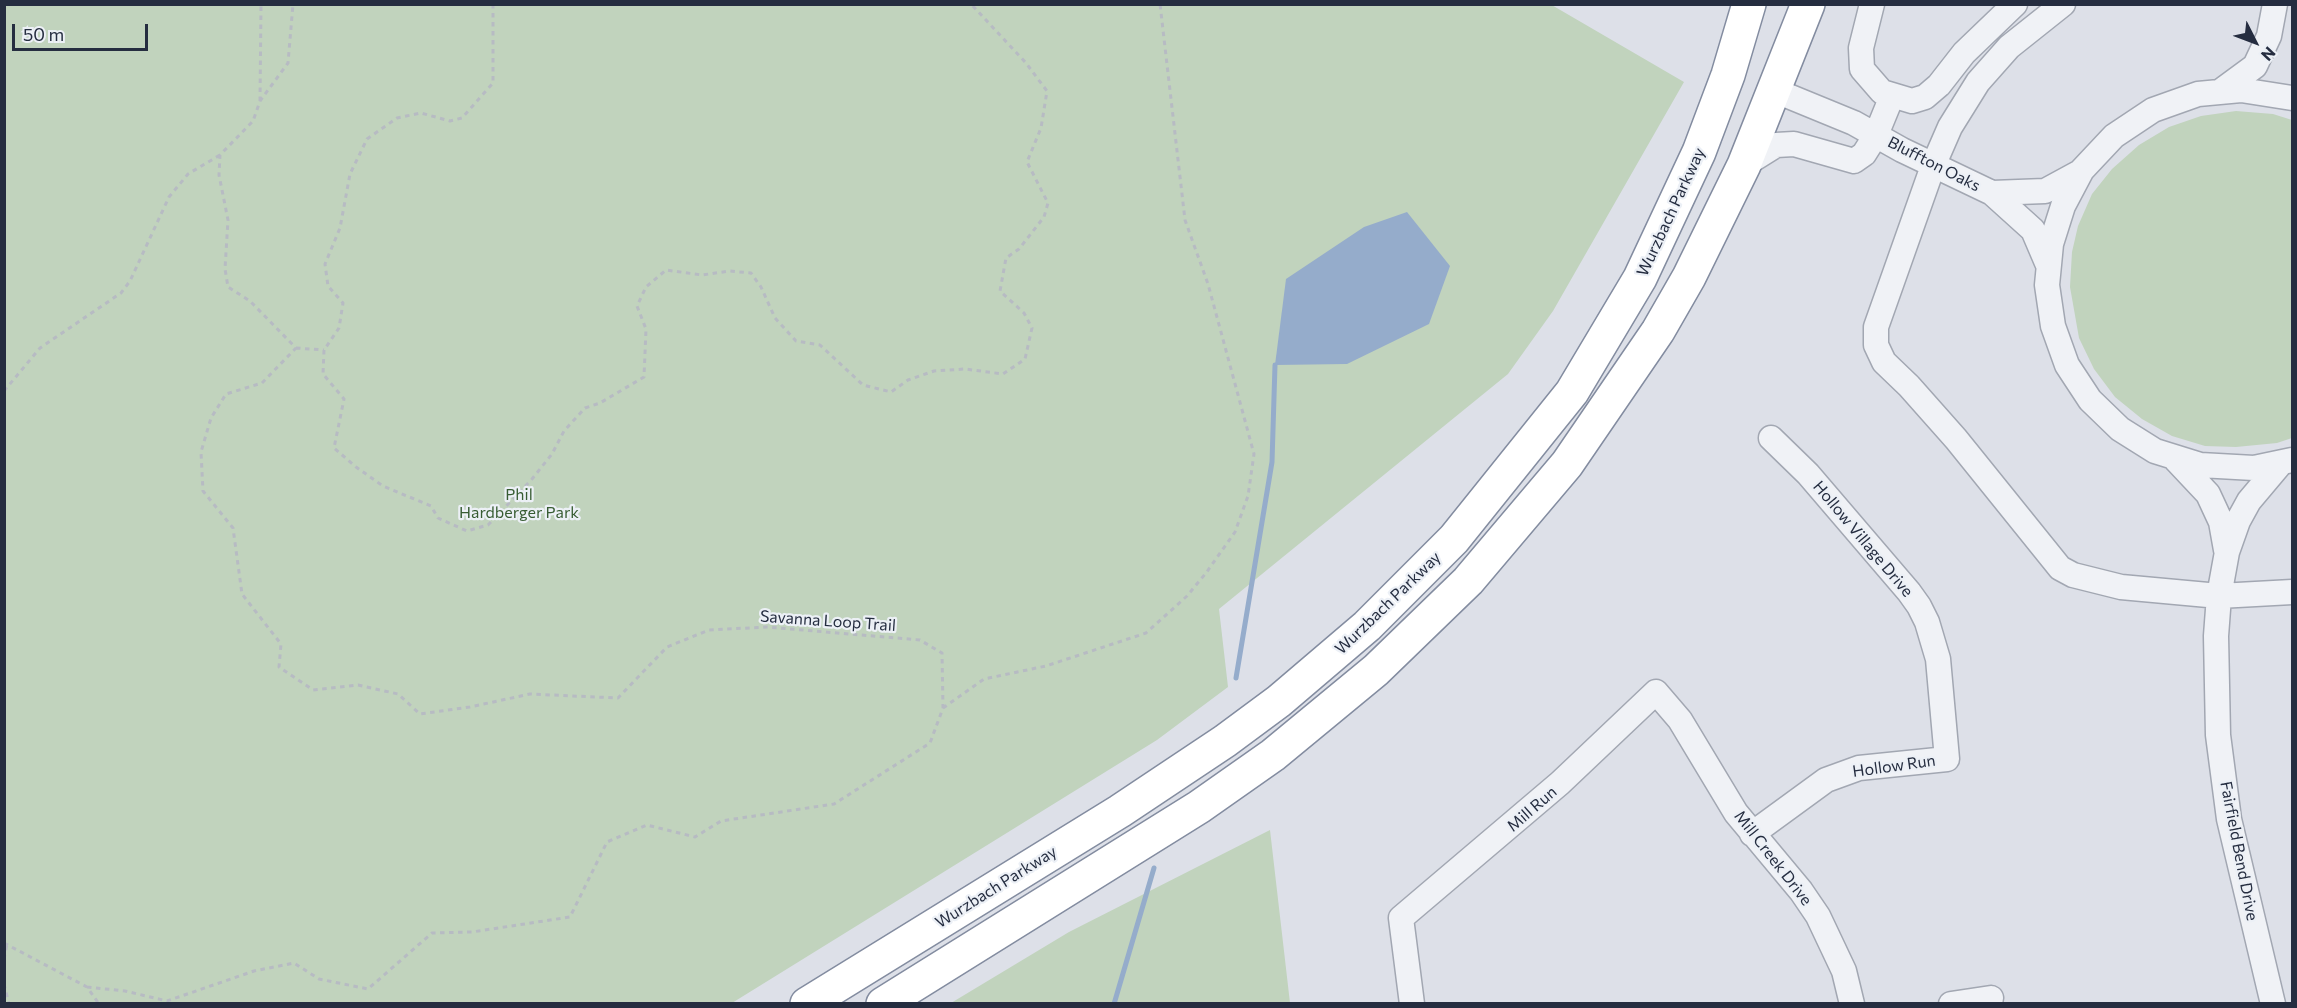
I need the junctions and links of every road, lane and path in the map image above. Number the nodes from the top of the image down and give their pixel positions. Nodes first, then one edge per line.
1 (261, 4) edge
2 (293, 4) edge
3 (494, 4) edge
4 (971, 4) edge
5 (1160, 4) edge
6 (1749, 4) edge
7 (1808, 4) edge
8 (1872, 4) edge
9 (2015, 4) edge
10 (2063, 4) edge
11 (2275, 4) edge
12 (1776, 91) junction
13 (2221, 91) junction
14 (1892, 96) junction
15 (2292, 98) edge
16 (260, 101) junction
17 (1876, 135) junction
18 (220, 155) junction
19 (1929, 163) junction
20 (1744, 165) junction
21 (2082, 170) junction
22 (1992, 193) junction
23 (2048, 265) junction
24 (296, 348) junction
25 (324, 350) junction
26 (4, 391) edge
27 (1771, 438) dead end
28 (2174, 459) junction
29 (2287, 462) edge
30 (2227, 552) junction
31 (2292, 592) edge
32 (2219, 596) junction
33 (1656, 692) joint
34 (944, 708) junction
35 (1947, 759) joint
36 (1752, 834) junction
37 (6, 943) edge
38 (4, 959) edge
39 (4, 984) edge
40 (87, 987) junction
41 (1991, 998) dead end
42 (9, 1004) edge
43 (99, 1004) edge
44 (807, 1004) edge
45 (884, 1004) edge
46 (1412, 1004) edge
47 (1852, 1004) edge
48 (1951, 1004) edge
49 (2273, 1004) edge

1 - 16 path
2 - 16 path
3 - 25 path
4 - 25 path
5 - 34 path
6 - 44 highway, Wurzbach Parkway
7 - 12 highway
8 - 14 street
9 - 14 street
10 - 19 street
11 - 13 street, Fairfield Bend Drive
12 - 17 street, Bluffton Oaks
12 - 20 highway
13 - 15 street, Fairfield Bend Drive
13 - 21 street, Fairfield Bend Drive
14 - 17 street
16 - 18 path
17 - 19 street, Bluffton Oaks
17 - 20 street, Bluffton Oaks
18 - 24 path
18 - 26 path
19 - 22 street, Bluffton Oaks
19 - 32 street
20 - 45 highway
21 - 22 street, Bluffton Oaks
21 - 23 street, Fairfield Bend Drive
22 - 23 street, Bluffton Oaks
23 - 28 street, Fairfield Bend Drive
24 - 25 path
24 - 34 path, Savanna Loop Trail
27 - 35 street, Hollow Village Drive
28 - 29 street, Fairfield Bend Drive
28 - 30 street, Fairfield Bend Drive
29 - 30 street, Fairfield Bend Drive
30 - 32 street, Fairfield Bend Drive
31 - 32 street
32 - 49 street, Fairfield Bend Drive
33 - 36 street, Mill Creek Drive
33 - 46 street, Mill Run
34 - 40 path, Savanna Loop Trail
35 - 36 street, Hollow Run
36 - 47 street, Mill Creek Drive
37 - 38 path
37 - 40 path
39 - 42 path
40 - 43 path
41 - 48 street

